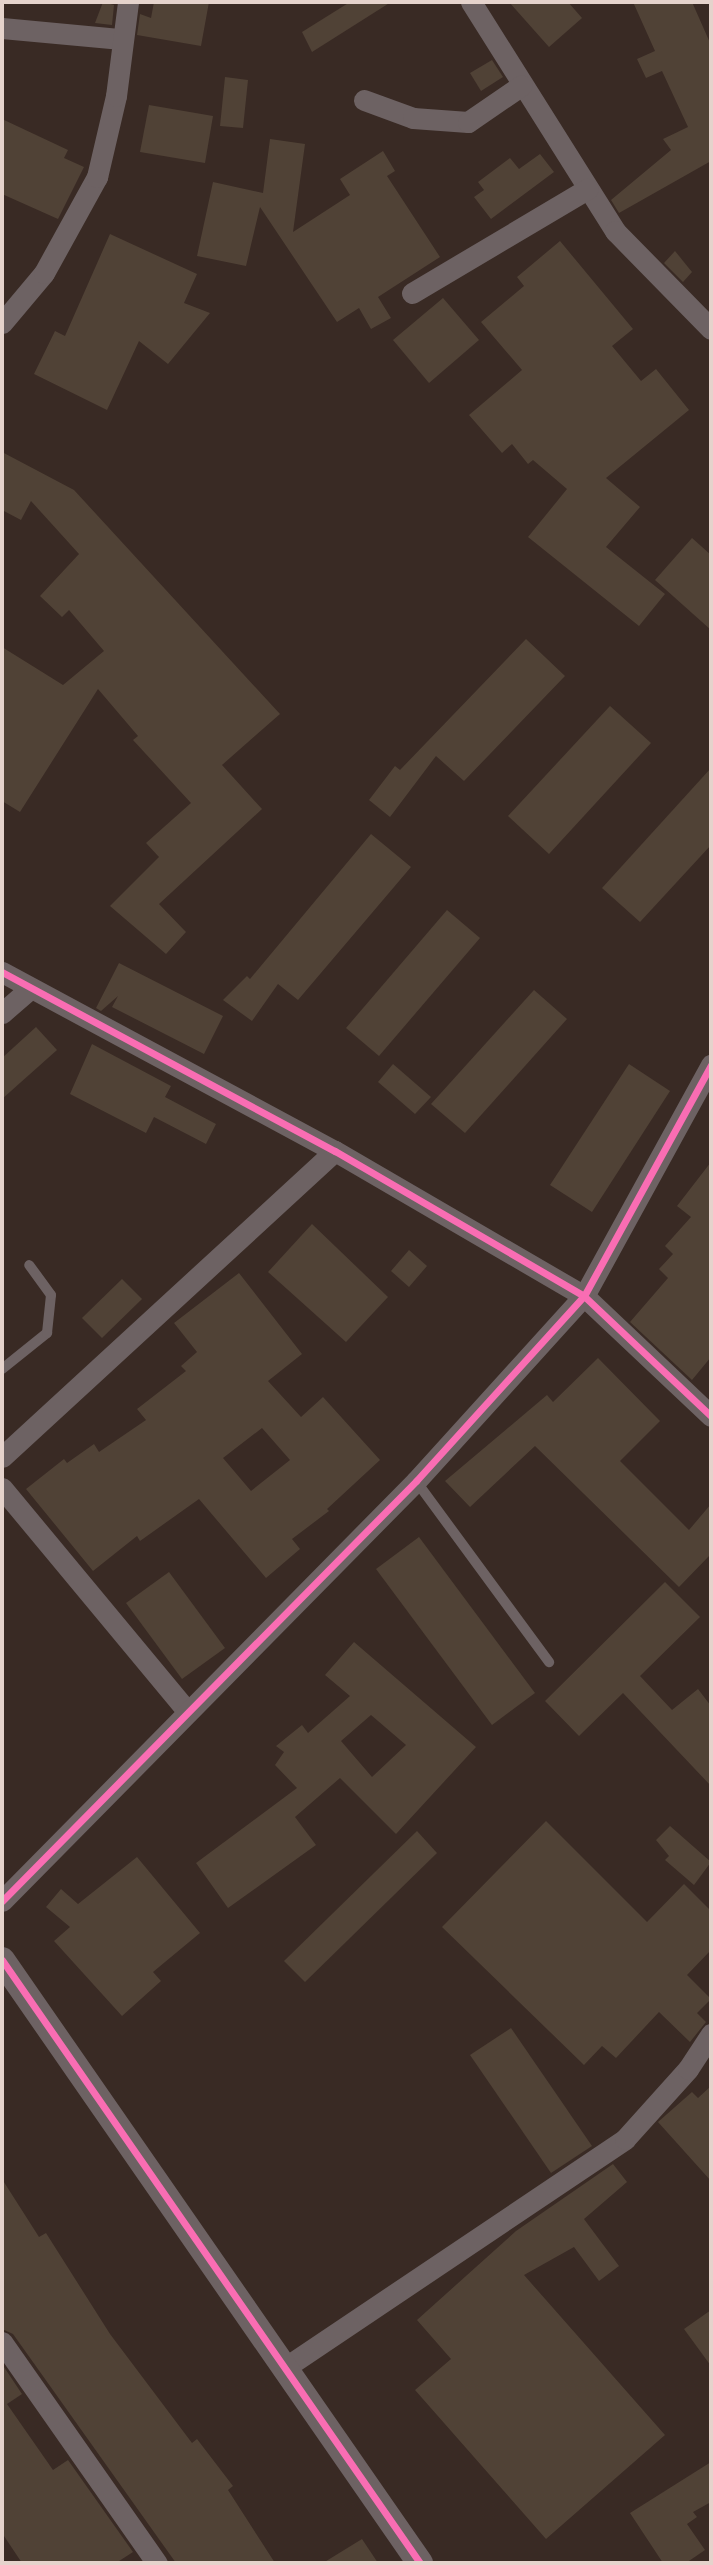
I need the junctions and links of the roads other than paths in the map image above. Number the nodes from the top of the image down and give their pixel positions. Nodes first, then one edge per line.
1 (128, 2) edge
2 (471, 2) edge
3 (2, 28) edge
4 (121, 39) junction
5 (522, 85) junction
6 (364, 100) dead end
7 (587, 189) junction
8 (412, 293) dead end
9 (708, 319) edge
10 (2, 323) edge
11 (2, 972) edge
12 (30, 989) junction
13 (2, 1013) edge
14 (711, 1065) edge
15 (335, 1151) junction
16 (29, 1265) dead end
17 (584, 1296) junction
18 (2, 1369) edge
19 (711, 1416) edge
20 (2, 1457) edge
21 (416, 1481) junction
22 (2, 1488) edge
23 (550, 1662) dead end
24 (188, 1712) junction
25 (2, 1901) edge
26 (2, 1960) edge
27 (711, 2034) edge
28 (2, 2342) edge
29 (283, 2369) junction
30 (157, 2563) edge
31 (420, 2563) edge

1 - 4 street
2 - 5 street
3 - 4 street
4 - 10 street
5 - 6 street
5 - 7 street
7 - 8 street
7 - 9 street
11 - 12 street
12 - 13 street
12 - 15 street
14 - 17 street
15 - 17 street
15 - 20 street
16 - 18 lane
17 - 19 street
17 - 21 street
21 - 23 lane
21 - 24 street
22 - 24 street
24 - 25 street
26 - 29 street
27 - 29 street
28 - 30 street
29 - 31 street

